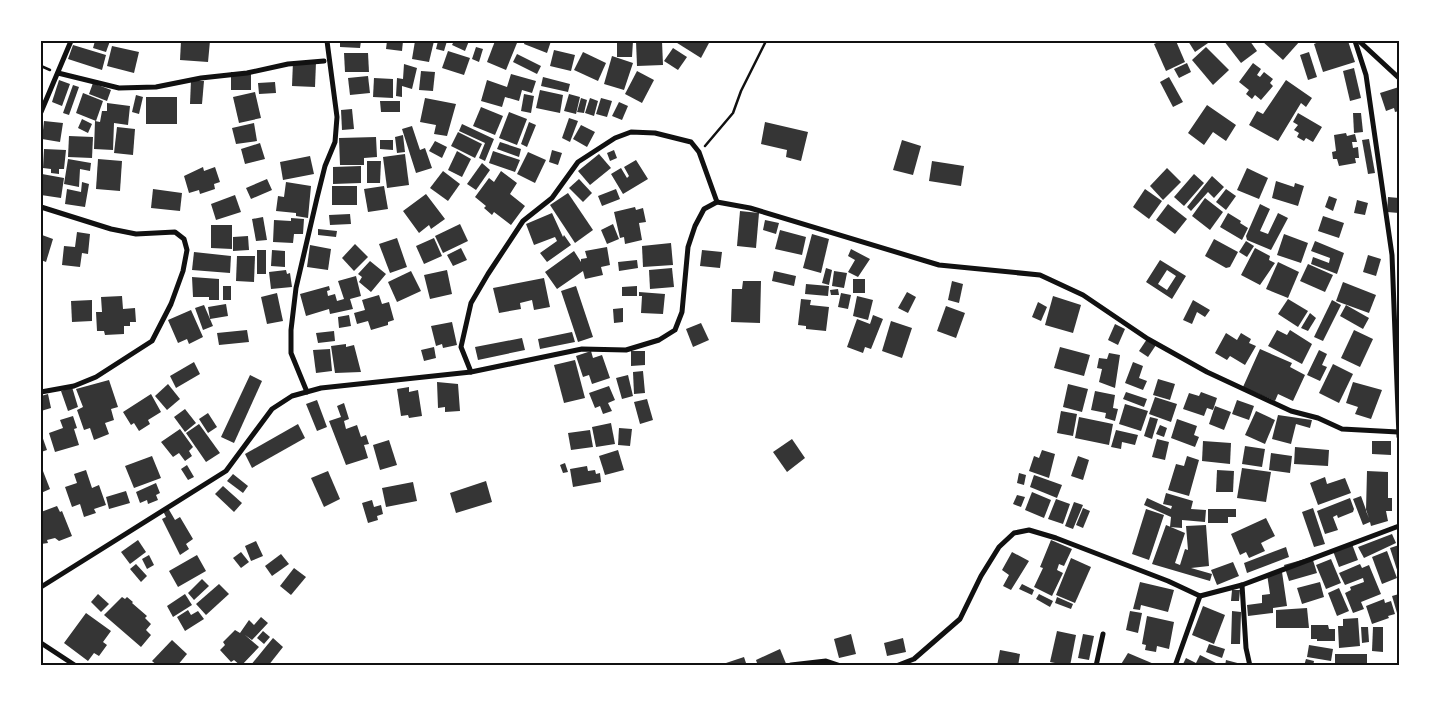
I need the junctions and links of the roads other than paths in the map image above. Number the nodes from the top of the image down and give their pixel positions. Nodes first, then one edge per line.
1 (71, 41) edge
2 (327, 41) edge
3 (1355, 41) edge
4 (1359, 41) edge
5 (324, 60) dead end
6 (58, 73) junction
7 (1399, 78) edge
8 (41, 112) edge
9 (717, 202) junction
10 (41, 207) edge
11 (472, 372) junction
12 (41, 392) edge
13 (307, 392) junction
14 (1398, 432) edge
15 (1399, 437) edge
16 (1399, 526) edge
17 (1242, 585) junction
18 (41, 587) edge
19 (1200, 596) junction
20 (1102, 634) dead end
21 (41, 643) edge
22 (791, 665) edge
23 (76, 666) edge
24 (841, 666) edge
25 (896, 666) edge
26 (1096, 666) edge
27 (1175, 666) edge
28 (1250, 666) edge

1 - 6 street
2 - 13 street
3 - 14 street
4 - 7 street
5 - 6 street
6 - 8 street
9 - 11 street
9 - 11 street
9 - 14 street
10 - 12 street
11 - 13 street
13 - 18 street
14 - 15 street
16 - 17 street
17 - 19 street
17 - 28 street
19 - 25 street
19 - 27 street
20 - 26 street
21 - 23 street
22 - 24 street

